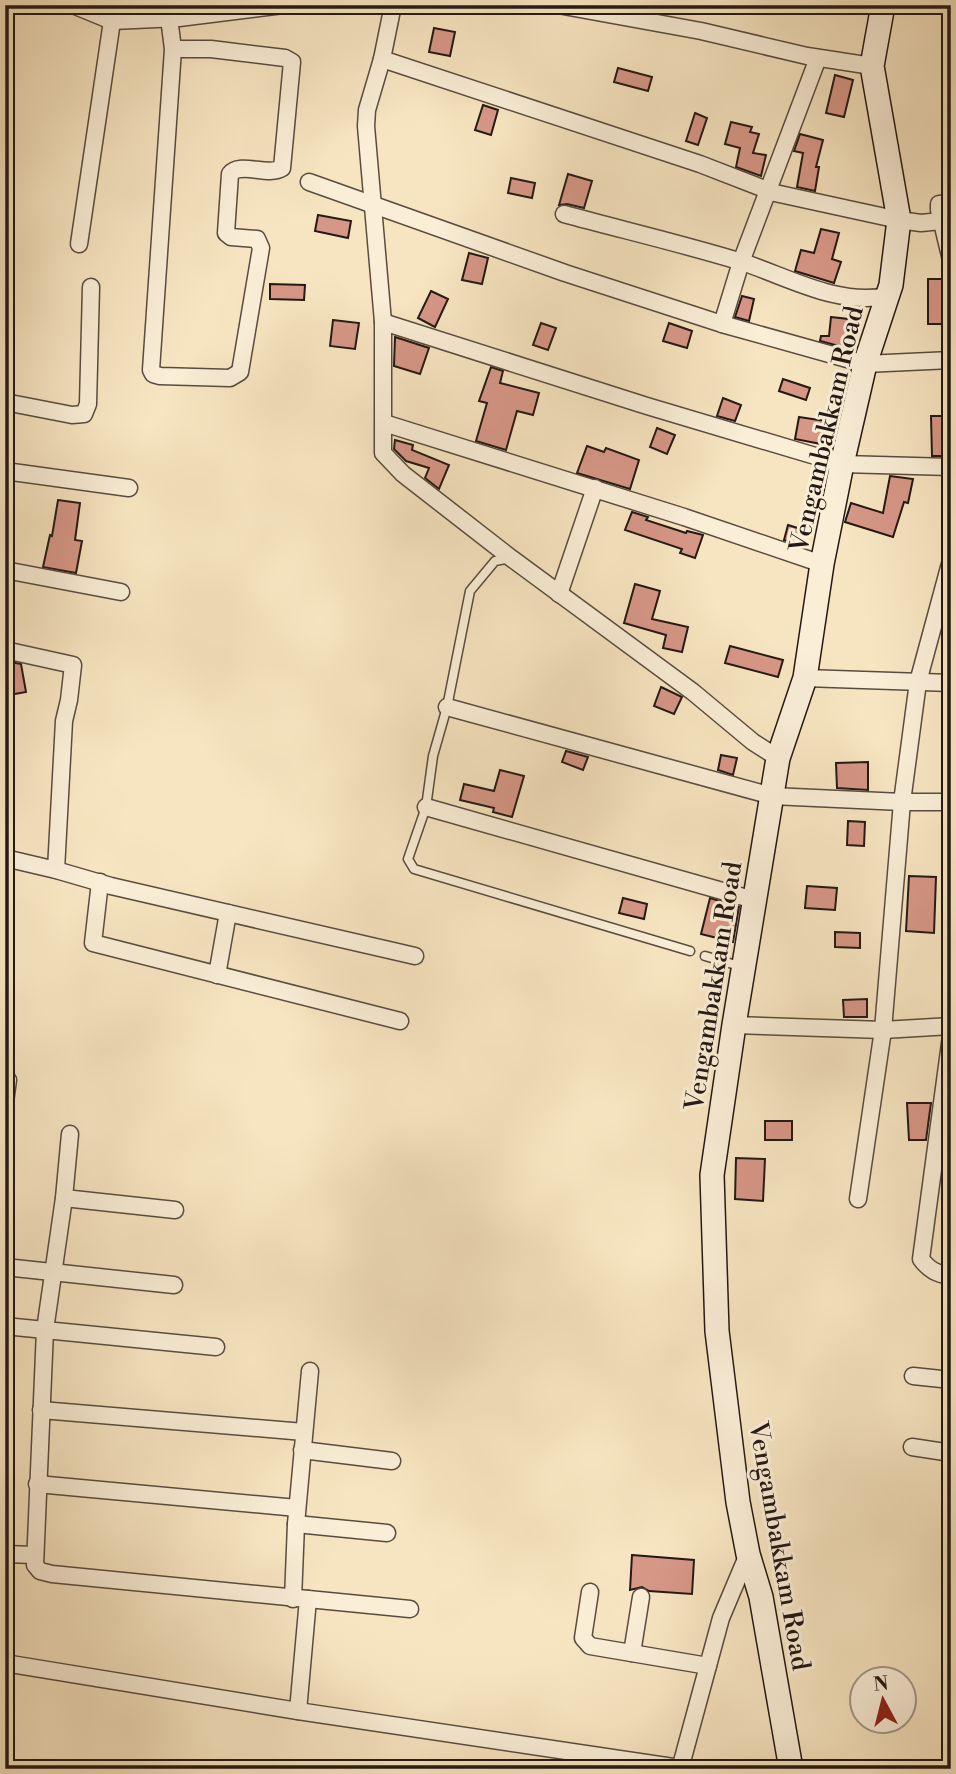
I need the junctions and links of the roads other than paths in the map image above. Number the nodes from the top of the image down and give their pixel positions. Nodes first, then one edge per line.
1 (73, 5) edge
2 (283, 5) edge
3 (393, 5) edge
4 (558, 5) edge
5 (883, 5) edge
6 (186, 17) junction
7 (169, 18) junction
8 (112, 21) junction
9 (190, 48) junction
10 (173, 49) junction
11 (818, 58) junction
12 (382, 60) junction
13 (872, 66) junction
14 (309, 182) dead end
15 (769, 190) junction
16 (951, 203) edge
17 (372, 204) junction
18 (564, 214) dead end
19 (900, 220) junction
20 (941, 221) junction
21 (79, 244) dead end
22 (951, 260) edge
23 (741, 262) junction
24 (91, 287) dead end
25 (887, 296) junction
26 (383, 322) junction
27 (722, 324) junction
28 (951, 360) edge
29 (865, 364) junction
30 (5, 402) edge
31 (384, 423) junction
32 (842, 464) junction
33 (951, 467) edge
34 (5, 471) edge
35 (129, 488) dead end
36 (595, 488) junction
37 (511, 558) junction
38 (822, 564) junction
39 (5, 570) edge
40 (949, 570) edge
41 (121, 592) dead end
42 (559, 594) junction
43 (5, 650) edge
44 (805, 678) junction
45 (918, 682) junction
46 (951, 683) edge
47 (447, 706) junction
48 (778, 758) junction
49 (772, 796) junction
50 (951, 802) edge
51 (902, 803) junction
52 (425, 807) junction
53 (5, 859) edge
54 (56, 870) junction
55 (100, 882) junction
56 (754, 900) junction
57 (228, 913) junction
58 (690, 951) dead end
59 (415, 956) dead end
60 (705, 956) dead end
61 (743, 967) junction
62 (217, 975) junction
63 (400, 1021) dead end
64 (734, 1025) junction
65 (951, 1026) edge
66 (883, 1030) junction
67 (951, 1036) edge
68 (8, 1080) dead end
69 (5, 1102) edge
70 (70, 1134) dead end
71 (64, 1198) junction
72 (858, 1199) dead end
73 (175, 1210) dead end
74 (5, 1268) edge
75 (53, 1271) junction
76 (951, 1276) edge
77 (174, 1285) dead end
78 (5, 1326) edge
79 (45, 1330) junction
80 (216, 1346) dead end
81 (310, 1371) dead end
82 (913, 1376) dead end
83 (951, 1380) edge
84 (41, 1410) junction
85 (304, 1432) junction
86 (912, 1447) dead end
87 (302, 1450) junction
88 (951, 1453) edge
89 (392, 1461) dead end
90 (37, 1483) junction
91 (296, 1516) junction
92 (387, 1533) dead end
93 (5, 1554) edge
94 (748, 1554) junction
95 (34, 1555) junction
96 (590, 1592) dead end
97 (641, 1597) dead end
98 (300, 1599) junction
99 (410, 1609) dead end
100 (632, 1653) junction
101 (5, 1663) edge
102 (708, 1666) junction
103 (298, 1711) junction
104 (680, 1769) edge
105 (791, 1769) edge

1 - 8 street
2 - 6 street
3 - 12 street
4 - 11 street
5 - 13 main road
6 - 7 street
6 - 9 street
7 - 8 street
7 - 10 street
8 - 21 street
9 - 10 street
9 - 10 street
11 - 13 street
11 - 15 street
12 - 15 street
12 - 17 street
13 - 19 main road, Vengambakkam Road
14 - 17 street
15 - 19 street
15 - 23 street
16 - 20 street
17 - 26 street
17 - 27 street
18 - 23 street
19 - 20 street
19 - 25 main road, Vengambakkam Road
20 - 22 street
23 - 25 street
23 - 27 street
24 - 30 street
25 - 29 main road, Vengambakkam Road
26 - 31 street
26 - 32 street
27 - 29 street
28 - 29 street
29 - 32 main road, Vengambakkam Road
31 - 36 street
31 - 37 street
32 - 33 street
32 - 38 main road, Vengambakkam Road
34 - 35 street
36 - 38 street
36 - 42 street
37 - 42 street
37 - 47 lane
38 - 44 main road, Vengambakkam Road
39 - 41 street
40 - 45 street
42 - 48 street
43 - 54 street
44 - 45 street
44 - 48 main road, Vengambakkam Road
45 - 46 street
45 - 51 street
47 - 49 street
47 - 52 lane
48 - 49 main road, Vengambakkam Road
49 - 51 street
49 - 56 main road, Vengambakkam Road
50 - 51 street
51 - 66 street
52 - 56 street
52 - 58 lane
53 - 54 street
54 - 55 street
55 - 57 street
55 - 62 street
56 - 61 main road, Vengambakkam Road
57 - 59 street
57 - 62 street
60 - 61 lane
61 - 64 main road, Vengambakkam Road
62 - 63 street
64 - 66 street
64 - 94 main road, Vengambakkam Road
65 - 66 street
66 - 72 street
67 - 76 street
68 - 69 street
70 - 71 street
71 - 73 street
71 - 75 street
74 - 75 street
75 - 77 street
75 - 79 street
78 - 79 street
79 - 80 street
79 - 84 street
81 - 85 street
82 - 83 street
84 - 85 street
84 - 90 street
85 - 87 street
86 - 88 street
87 - 89 street
87 - 91 street
90 - 91 street
90 - 95 street
91 - 92 street
91 - 98 street
93 - 95 street
94 - 102 street
94 - 105 main road, Vengambakkam Road
95 - 98 street
96 - 100 street
97 - 100 street
98 - 99 street
98 - 103 street
100 - 102 street
101 - 103 street
102 - 104 street
103 - 104 street

